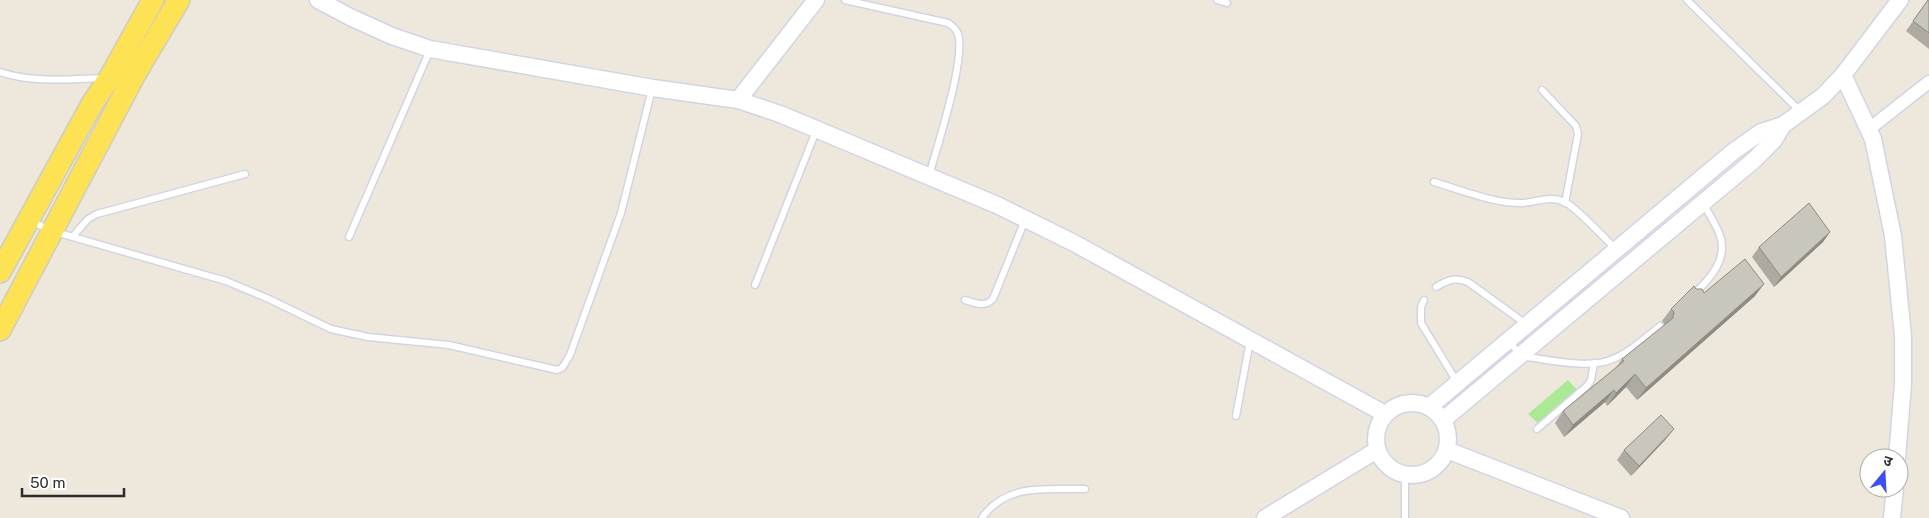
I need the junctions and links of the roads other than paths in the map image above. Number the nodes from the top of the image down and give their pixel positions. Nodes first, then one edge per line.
1 (153, 0) edge
2 (179, 0) edge
3 (318, 0) edge
4 (816, 0) edge
5 (846, 0) edge
6 (1217, 0) edge
7 (1687, 0) edge
8 (1900, 0) edge
9 (1227, 3) dead end
10 (430, 49) junction
11 (0, 72) edge
12 (1843, 75) junction
13 (122, 77) junction
14 (1929, 82) edge
15 (653, 88) junction
16 (1542, 90) dead end
17 (738, 100) junction
18 (1801, 112) junction
19 (1783, 125) junction
20 (817, 130) junction
21 (1869, 130) junction
22 (245, 174) dead end
23 (929, 176) junction
24 (1434, 182) dead end
25 (1565, 203) junction
26 (1703, 203) junction
27 (1025, 218) junction
28 (27, 220) junction
29 (52, 231) junction
30 (73, 236) junction
31 (349, 237) dead end
32 (1617, 250) junction
33 (2, 263) edge
34 (755, 285) dead end
35 (1436, 287) dead end
36 (1690, 298) edge
37 (965, 300) dead end
38 (1424, 300) dead end
39 (1528, 325) junction
40 (1660, 326) edge
41 (0, 330) edge
42 (1251, 340) junction
43 (1509, 341) junction
44 (1521, 356) junction
45 (1594, 363) junction
46 (1457, 384) junction
47 (1429, 407) junction
48 (1384, 414) junction
49 (1236, 416) dead end
50 (1443, 420) junction
51 (1537, 429) dead end
52 (1898, 448) edge
53 (1377, 450) junction
54 (1447, 450) junction
55 (1405, 474) junction
56 (1085, 489) dead end
57 (1894, 498) edge
58 (982, 518) edge
59 (1265, 518) edge
60 (1405, 518) edge
61 (1621, 518) edge
62 (1892, 518) edge

1 - 13 main road
2 - 13 main road
3 - 10 street
4 - 17 street
5 - 23 lane
6 - 9 lane
7 - 18 lane
8 - 12 street
10 - 15 street
10 - 31 lane
11 - 13 lane
12 - 18 street
12 - 21 street
13 - 28 main road
13 - 29 main road
14 - 21 street
15 - 17 street
15 - 30 lane
16 - 25 lane
17 - 20 street
18 - 19 street
19 - 26 street
19 - 32 street
20 - 23 street
20 - 34 lane
21 - 52 street
22 - 30 lane
23 - 27 street
24 - 25 lane
25 - 32 lane
26 - 36 lane
26 - 44 street
27 - 37 lane
27 - 42 street
28 - 29 lane
28 - 33 main road
29 - 30 lane
29 - 41 main road
32 - 39 street
35 - 39 lane
38 - 46 lane
39 - 43 street
40 - 45 lane
42 - 48 street
42 - 49 lane
43 - 44 lane
43 - 46 street
44 - 45 lane
44 - 50 street
45 - 51 lane
46 - 47 street
47 - 48 street
47 - 50 street
48 - 53 street
50 - 54 street
53 - 55 street
53 - 59 street
54 - 55 street
54 - 61 street
55 - 60 lane
56 - 58 lane
57 - 62 street

